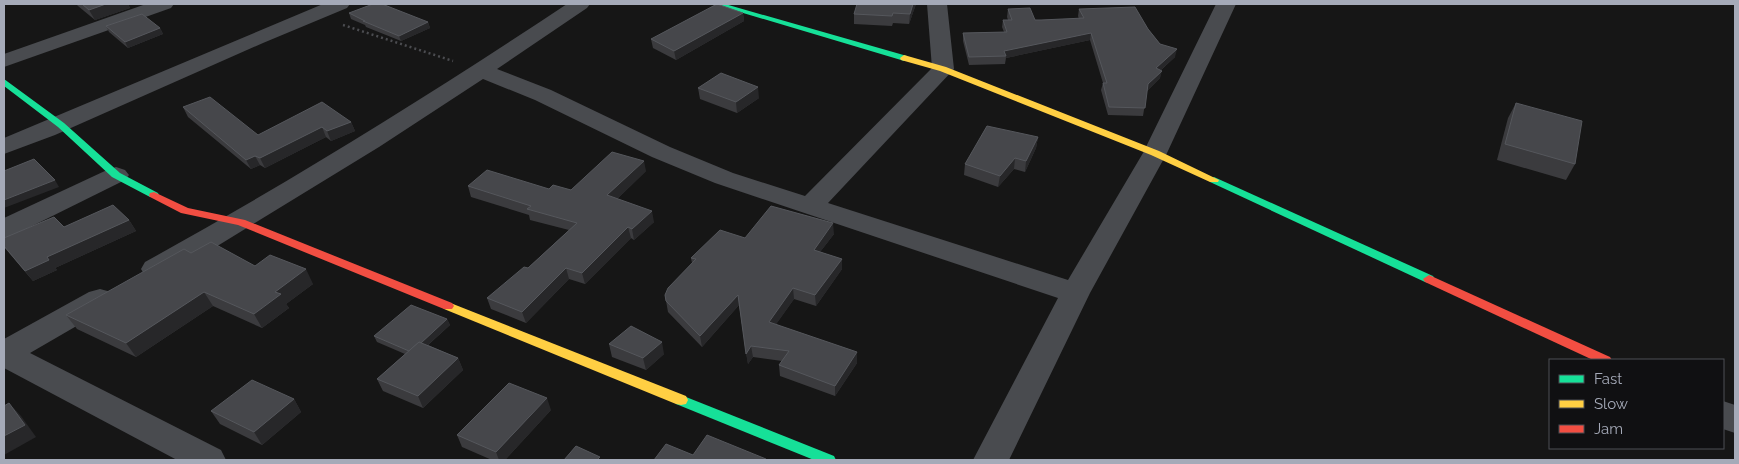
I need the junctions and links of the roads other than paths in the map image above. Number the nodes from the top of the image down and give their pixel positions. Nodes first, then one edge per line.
1 (164, 4) edge
2 (340, 4) edge
3 (580, 4) edge
4 (717, 4) edge
5 (937, 4) edge
6 (1226, 4) edge
7 (4, 61) edge
8 (943, 69) junction
9 (482, 71) junction
10 (4, 82) edge
11 (62, 125) junction
12 (4, 147) edge
13 (1155, 153) junction
14 (116, 175) junction
15 (810, 206) junction
16 (241, 222) junction
17 (4, 229) edge
18 (1075, 293) junction
19 (4, 353) edge
20 (1603, 359) edge
21 (208, 460) edge
22 (828, 460) edge
23 (991, 460) edge

1 - 7 street
2 - 11 street
3 - 9 street
4 - 8 street
5 - 8 street
6 - 13 street
8 - 13 street
8 - 15 street
9 - 15 street
9 - 16 street
10 - 11 street
11 - 12 street
11 - 14 street
13 - 18 street
13 - 20 street
14 - 16 street
14 - 17 street
15 - 18 street
16 - 19 street
16 - 22 street
18 - 23 street
19 - 21 street

